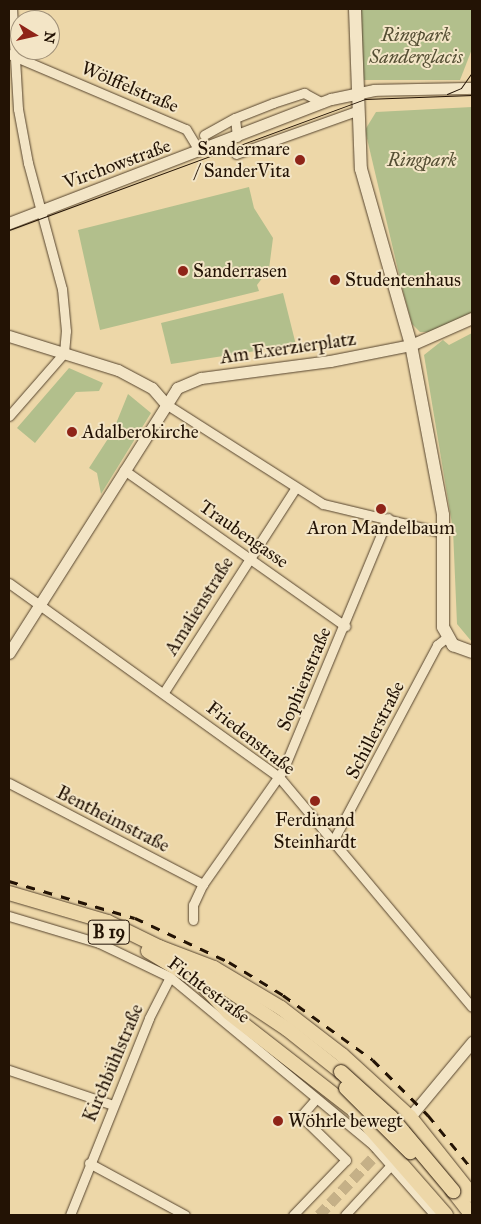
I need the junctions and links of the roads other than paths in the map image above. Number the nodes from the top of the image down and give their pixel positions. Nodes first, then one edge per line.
1 (356, 9) edge
2 (13, 60) edge
3 (22, 60) edge
4 (472, 88) edge
5 (356, 95) junction
6 (323, 103) junction
7 (356, 111) junction
8 (235, 118) junction
9 (204, 135) dead end
10 (237, 137) junction
11 (200, 151) junction
12 (236, 154) dead end
13 (41, 211) junction
14 (9, 223) edge
15 (472, 318) edge
16 (9, 336) edge
17 (411, 345) junction
18 (64, 353) junction
19 (166, 404) junction
20 (9, 416) edge
21 (124, 470) junction
22 (294, 489) junction
23 (388, 518) junction
24 (444, 533) junction
25 (249, 557) junction
26 (9, 583) edge
27 (38, 605) junction
28 (345, 626) junction
29 (446, 638) junction
30 (472, 652) edge
31 (9, 653) edge
32 (164, 692) junction
33 (279, 777) junction
34 (9, 783) edge
35 (334, 838) junction
36 (203, 884) junction
37 (9, 893) edge
38 (9, 902) edge
39 (9, 916) edge
40 (193, 920) dead end
41 (159, 947) junction
42 (170, 977) junction
43 (200, 982) junction
44 (472, 1007) edge
45 (472, 1042) edge
46 (9, 1070) edge
47 (339, 1075) junction
48 (316, 1099) junction
49 (113, 1105) junction
50 (410, 1117) junction
51 (385, 1145) junction
52 (89, 1164) junction
53 (392, 1164) junction
54 (450, 1194) junction
55 (472, 1195) edge
56 (70, 1215) edge
57 (185, 1215) edge
58 (293, 1215) edge
59 (345, 1215) edge
60 (435, 1215) edge
61 (446, 1215) edge
62 (460, 1215) edge
63 (472, 1215) edge

1 - 5 main road
2 - 13 street
3 - 11 street, Wölffelstraße
4 - 5 street, Virchowstraße
5 - 6 street, Virchowstraße
5 - 7 main road
6 - 8 street
6 - 10 street, Virchowstraße
7 - 12 street
7 - 17 main road
8 - 9 street
8 - 10 street
10 - 11 street, Virchowstraße
11 - 13 street, Virchowstraße
13 - 14 street, Virchowstraße
13 - 18 street
15 - 17 street, Am Exerzierplatz
16 - 18 street
17 - 19 street, Am Exerzierplatz
17 - 24 main road
18 - 19 street
18 - 20 street
19 - 21 street
19 - 22 street
21 - 25 street, Traubengasse
21 - 27 street
22 - 23 street
22 - 25 street, Amalienstraße
23 - 24 street
23 - 28 street, Sophienstraße
24 - 29 main road
25 - 28 street, Traubengasse
25 - 32 street, Amalienstraße
26 - 27 street, Friedenstraße
27 - 31 street
27 - 32 street, Friedenstraße
28 - 33 street, Sophienstraße
29 - 30 main road
29 - 35 street, Schillerstraße
32 - 33 street, Friedenstraße
33 - 35 street, Friedenstraße
33 - 36 street, Sophienstraße
34 - 36 street, Bentheimstraße
35 - 44 street, Friedenstraße
36 - 40 street, Sophienstraße
37 - 41 main road, B 19
38 - 43 main road, B 19
39 - 42 street, Fichtestraße
41 - 47 main road, B 19
41 - 50 main road
42 - 48 street, Fichtestraße
42 - 49 street, Kirchbühlstraße
43 - 47 main road, B 19
43 - 51 main road
45 - 50 street
46 - 49 street
47 - 54 main road, B 19, bridge
48 - 53 street, Fichtestraße
48 - 58 street
49 - 52 street, Kirchbühlstraße
50 - 51 street
50 - 55 main road
51 - 61 main road
52 - 56 street, Kirchbühlstraße
52 - 57 street
53 - 59 street
53 - 60 street, Fichtestraße
54 - 62 main road, B 19
54 - 63 main road, B 19

